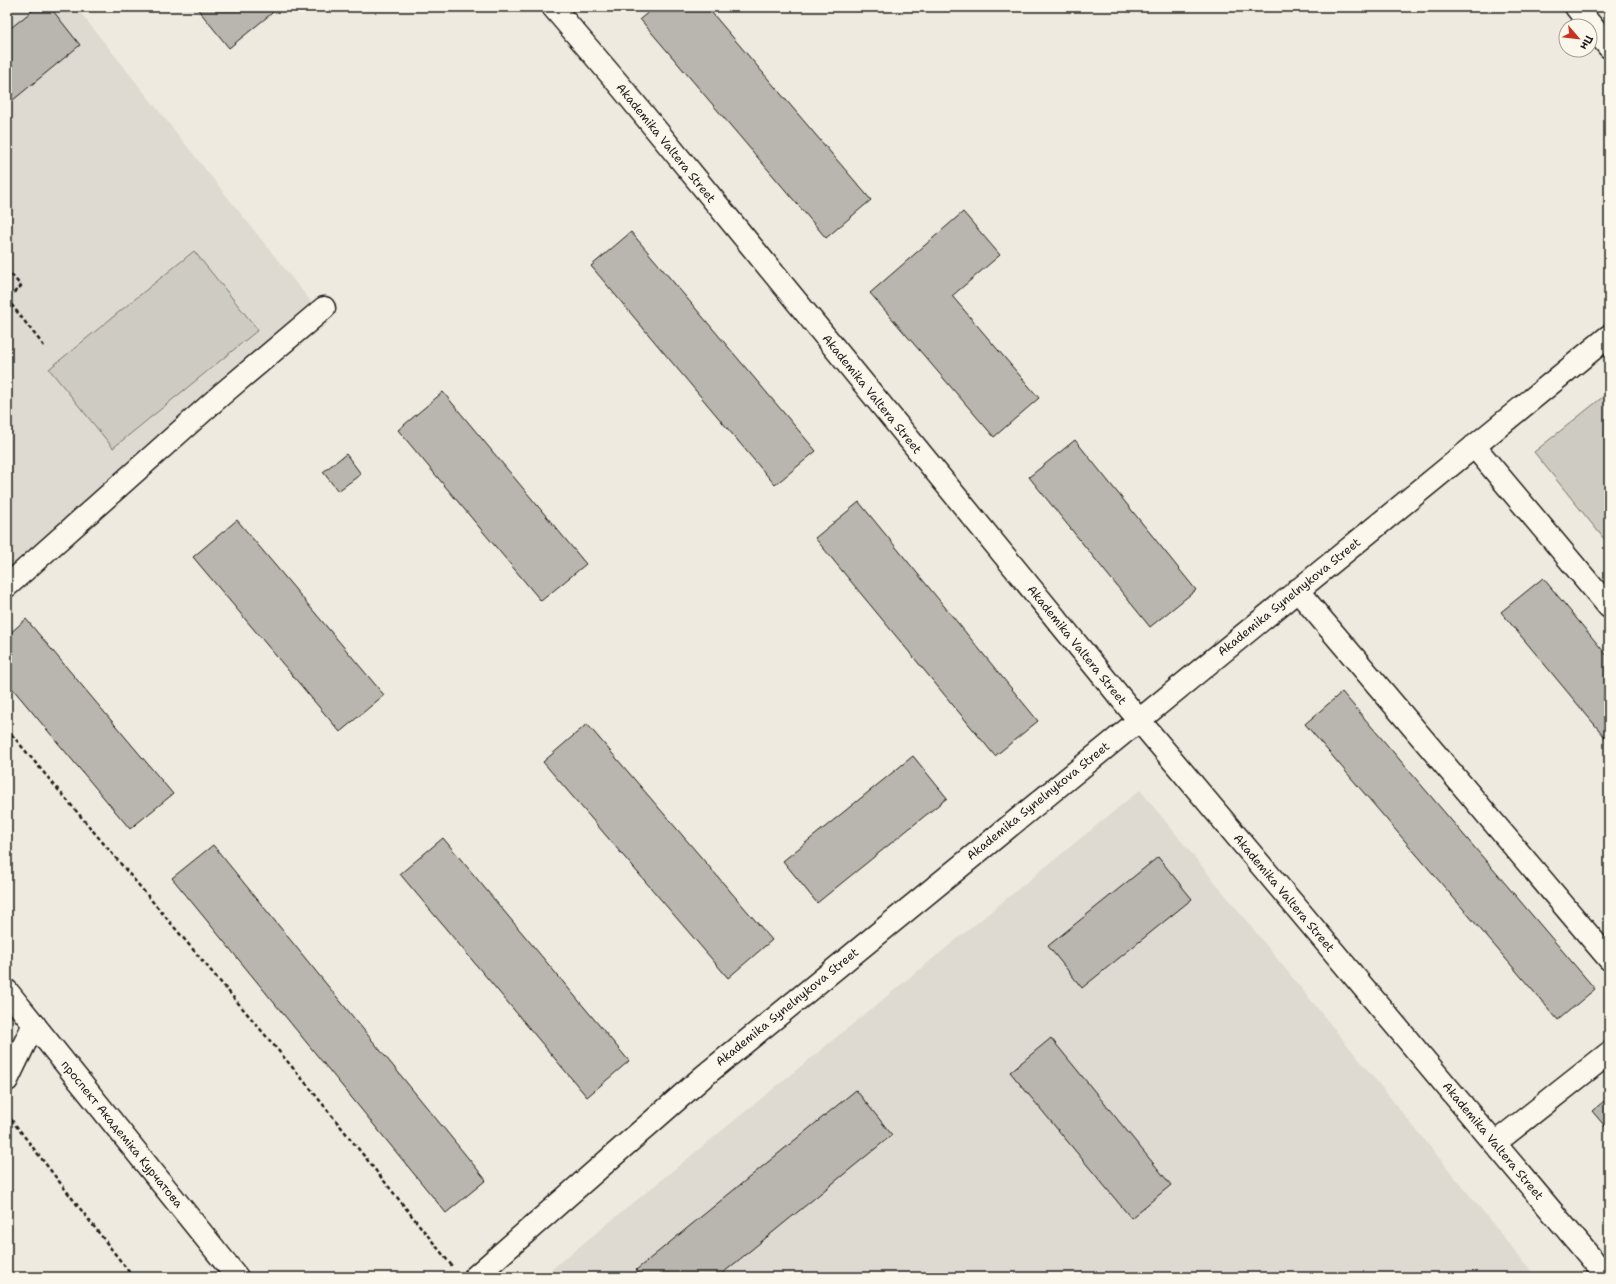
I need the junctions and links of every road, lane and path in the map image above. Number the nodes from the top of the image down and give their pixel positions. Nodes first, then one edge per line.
1 (553, 7) edge
2 (1576, 7) edge
3 (1609, 46) edge
4 (7, 269) edge
5 (7, 299) edge
6 (324, 308) dead end
7 (1609, 336) edge
8 (44, 346) dead end
9 (1474, 446) junction
10 (7, 586) edge
11 (1297, 590) junction
12 (1609, 607) edge
13 (1138, 719) junction
14 (7, 729) edge
15 (1609, 959) edge
16 (7, 991) edge
17 (34, 1024) junction
18 (1609, 1053) edge
19 (7, 1080) edge
20 (7, 1114) edge
21 (1495, 1143) junction
22 (466, 1274) edge
23 (133, 1277) edge
24 (237, 1277) edge
25 (1607, 1277) edge

1 - 13 street, Akademika Valtera Street
2 - 3 street
4 - 5 path
5 - 8 path
6 - 10 street
7 - 9 street, Akademika Synelnykova Street
9 - 11 street, Akademika Synelnykova Street
9 - 12 street
11 - 13 street, Akademika Synelnykova Street
11 - 15 street
13 - 21 street, Akademika Valtera Street
13 - 22 street, Akademika Synelnykova Street
14 - 22 path
16 - 17 street, проспект Академіка Курчатова
17 - 19 street
17 - 24 street, проспект Академіка Курчатова
18 - 21 street
20 - 23 path
21 - 25 street, Akademika Valtera Street

